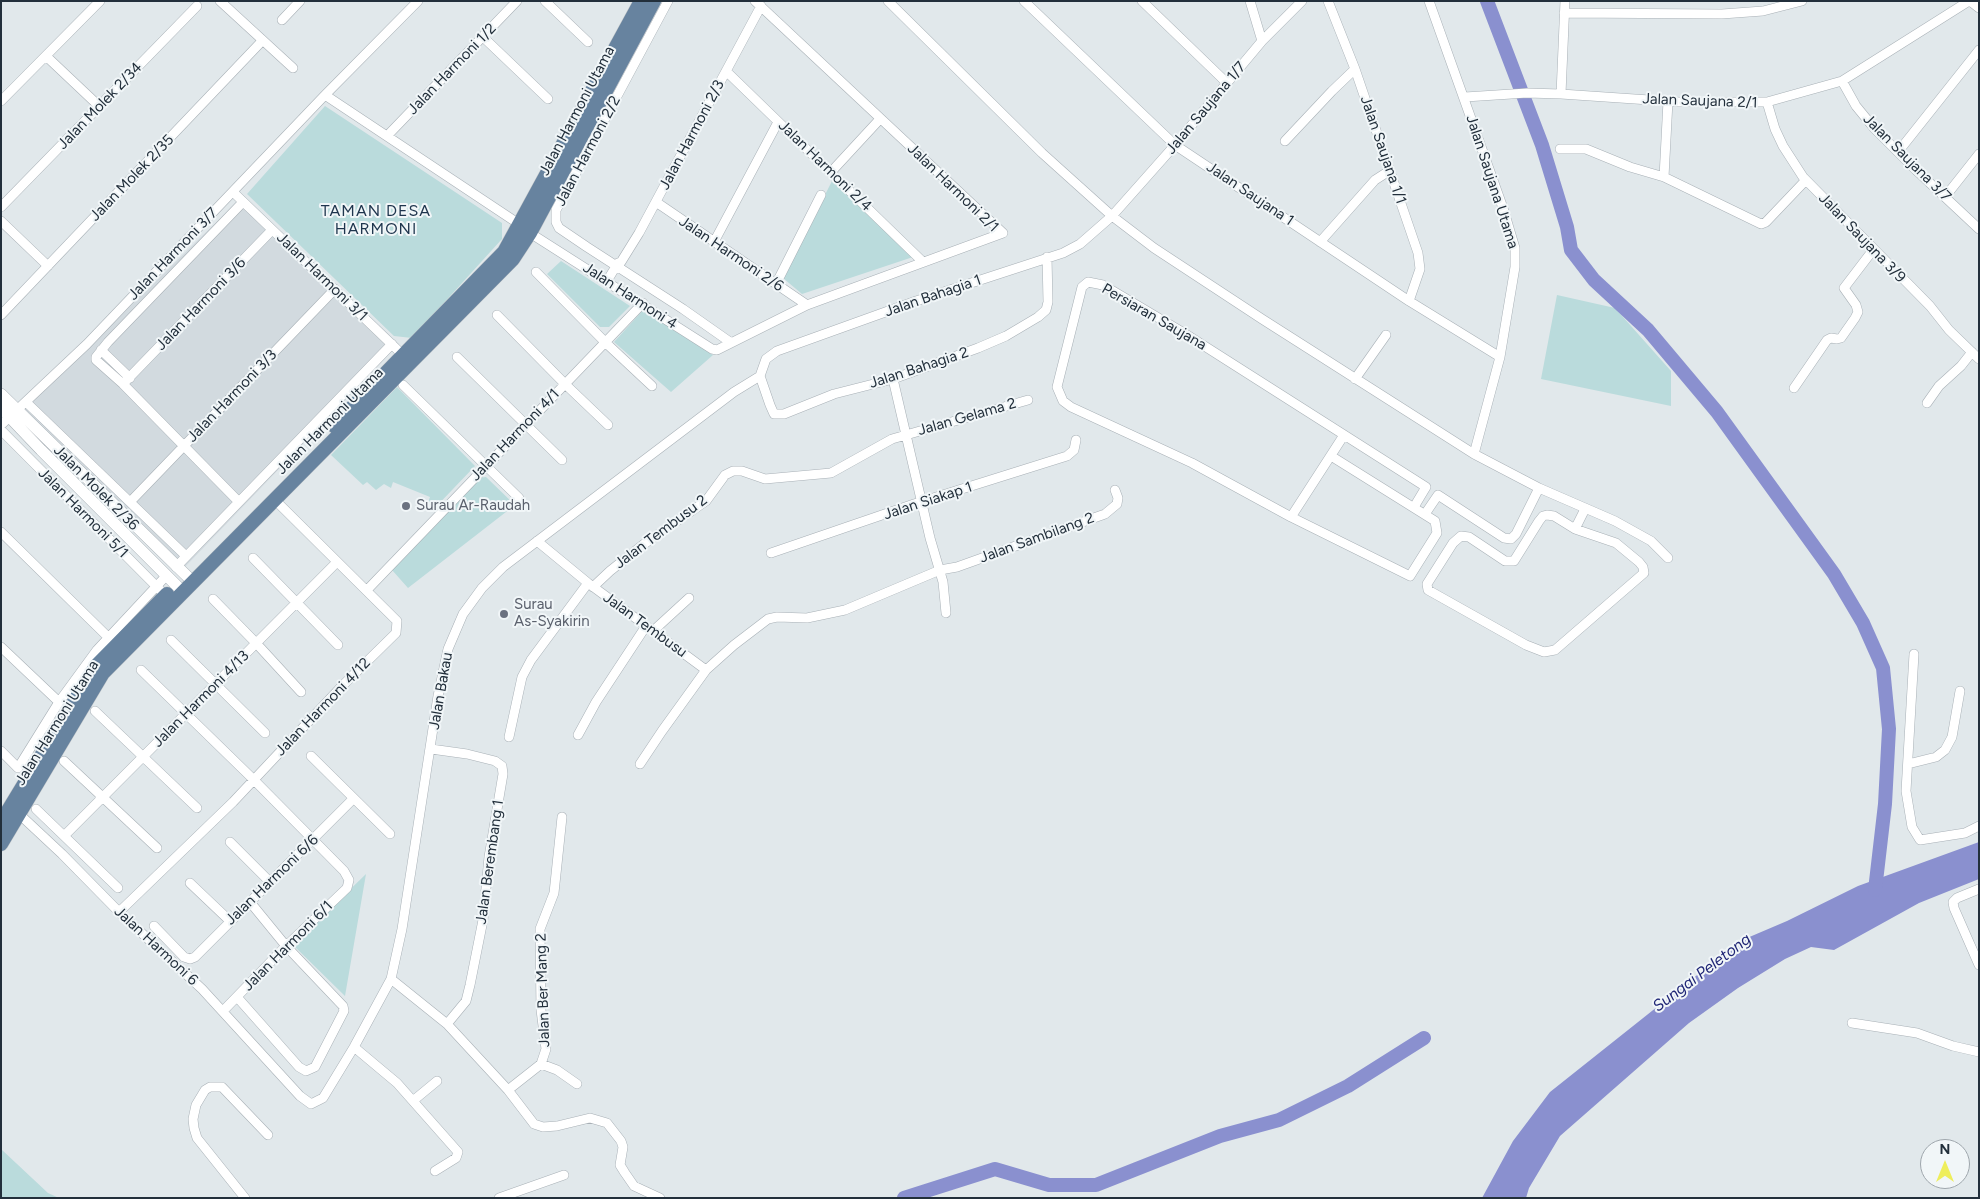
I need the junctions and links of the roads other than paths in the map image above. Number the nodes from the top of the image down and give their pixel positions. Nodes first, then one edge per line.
1 (100, 1) edge
2 (220, 1) edge
3 (300, 1) edge
4 (418, 1) edge
5 (517, 1) edge
6 (545, 1) edge
7 (641, 1) edge
8 (654, 1) edge
9 (668, 1) edge
10 (888, 1) edge
11 (1024, 1) edge
12 (1142, 1) edge
13 (1250, 1) edge
14 (1302, 1) edge
15 (1328, 1) edge
16 (1429, 1) edge
17 (1565, 1) edge
18 (1802, 1) edge
19 (1970, 1) edge
20 (758, 4) edge
21 (197, 6) dead end
22 (1979, 8) edge
23 (1564, 13) junction
24 (282, 20) dead end
25 (483, 37) junction
26 (262, 41) junction
27 (1262, 41) junction
28 (588, 42) dead end
29 (1979, 50) edge
30 (46, 56) junction
31 (293, 68) dead end
32 (1355, 69) junction
33 (726, 71) junction
34 (1842, 81) junction
35 (1228, 83) junction
36 (1561, 94) junction
37 (325, 95) junction
38 (1464, 97) junction
39 (548, 99) dead end
40 (1, 101) edge
41 (1668, 101) junction
42 (1767, 102) junction
43 (100, 107) junction
44 (880, 119) junction
45 (778, 122) junction
46 (387, 136) junction
47 (1285, 141) dead end
48 (1175, 145) junction
49 (1560, 149) dead end
50 (1898, 152) junction
51 (1979, 154) edge
52 (1389, 171) junction
53 (831, 172) junction
54 (1664, 177) junction
55 (1806, 180) junction
56 (233, 192) junction
57 (821, 195) dead end
58 (1945, 197) junction
59 (243, 202) junction
60 (656, 202) junction
61 (1, 207) edge
62 (1112, 216) junction
63 (1, 221) edge
64 (519, 224) junction
65 (1979, 229) edge
66 (272, 230) junction
67 (530, 233) junction
68 (714, 242) junction
69 (1320, 242) junction
70 (1873, 250) junction
71 (1047, 257) junction
72 (923, 262) junction
73 (619, 265) junction
74 (48, 266) junction
75 (536, 272) dead end
76 (609, 282) junction
77 (776, 284) junction
78 (334, 289) junction
79 (1411, 295) junction
80 (643, 303) junction
81 (806, 305) junction
82 (1, 314) edge
83 (497, 315) dead end
84 (1386, 335) dead end
85 (730, 342) junction
86 (606, 343) junction
87 (392, 344) junction
88 (1495, 354) junction
89 (1975, 356) edge
90 (457, 357) dead end
91 (407, 359) junction
92 (760, 376) junction
93 (893, 379) junction
94 (1355, 379) junction
95 (126, 381) junction
96 (564, 384) junction
97 (403, 385) dead end
98 (652, 386) dead end
99 (1794, 388) dead end
100 (1, 394) edge
101 (1028, 400) dead end
102 (1927, 403) dead end
103 (1, 408) edge
104 (13, 413) edge
105 (525, 424) junction
106 (608, 425) dead end
107 (1, 430) edge
108 (906, 435) junction
109 (1344, 435) junction
110 (1076, 440) dead end
111 (183, 447) junction
112 (1474, 454) junction
113 (1331, 456) junction
114 (562, 460) dead end
115 (486, 465) junction
116 (755, 475) joint
117 (1539, 488) junction
118 (1115, 490) dead end
119 (519, 498) dead end
120 (274, 499) junction
121 (238, 501) junction
122 (130, 502) junction
123 (922, 502) junction
124 (1414, 507) junction
125 (1584, 509) junction
126 (1425, 514) junction
127 (1292, 517) junction
128 (1575, 529) junction
129 (1, 532) edge
130 (537, 541) junction
131 (771, 554) dead end
132 (186, 556) junction
133 (253, 558) dead end
134 (1668, 558) dead end
135 (337, 562) junction
136 (933, 573) junction
137 (180, 579) junction
138 (588, 586) junction
139 (367, 590) junction
140 (160, 591) junction
141 (689, 598) dead end
142 (212, 599) dead end
143 (297, 602) junction
144 (946, 613) dead end
145 (646, 630) junction
146 (108, 637) junction
147 (171, 640) dead end
148 (256, 643) junction
149 (338, 645) dead end
150 (1, 647) edge
151 (1914, 654) dead end
152 (141, 670) dead end
153 (703, 675) junction
154 (216, 684) junction
155 (1960, 691) dead end
156 (301, 692) dead end
157 (59, 702) junction
158 (95, 711) dead end
159 (186, 714) junction
160 (265, 733) dead end
161 (578, 735) dead end
162 (509, 737) dead end
163 (431, 746) junction
164 (1, 751) edge
165 (311, 756) dead end
166 (143, 757) junction
167 (64, 761) dead end
168 (640, 764) dead end
169 (1908, 764) junction
170 (254, 780) junction
171 (103, 797) junction
172 (353, 799) junction
173 (197, 808) dead end
174 (36, 809) dead end
175 (15, 811) junction
176 (562, 817) dead end
177 (1, 822) edge
178 (1979, 826) edge
179 (390, 834) dead end
180 (64, 836) junction
181 (312, 841) junction
182 (230, 842) dead end
183 (1, 844) edge
184 (156, 848) dead end
185 (270, 882) junction
186 (190, 883) dead end
187 (118, 888) dead end
188 (1979, 889) edge
189 (250, 902) junction
190 (119, 912) junction
191 (230, 921) junction
192 (154, 926) dead end
193 (286, 946) junction
194 (1977, 961) edge
195 (391, 979) junction
196 (237, 997) junction
197 (223, 1011) junction
198 (1852, 1023) dead end
199 (447, 1024) junction
200 (354, 1048) junction
201 (1979, 1052) edge
202 (541, 1064) junction
203 (437, 1081) dead end
204 (577, 1084) dead end
205 (504, 1085) junction
206 (295, 1092) joint
207 (414, 1100) junction
208 (268, 1135) dead end
209 (435, 1170) dead end
210 (564, 1175) dead end
211 (245, 1198) edge
212 (499, 1198) edge
213 (660, 1198) edge

1 - 30 street
2 - 26 street
3 - 24 street
4 - 37 street, Jalan Harmoni 3/7
5 - 25 street, Jalan Harmoni 1/2
6 - 28 street
7 - 64 main road, Jalan Harmoni Utama
8 - 67 main road, Jalan Harmoni Utama
9 - 73 street, Jalan Harmoni 2/2
10 - 62 street
11 - 48 street, Jalan Saujana 1
12 - 35 street
13 - 27 street
14 - 27 street, Jalan Saujana 1/7
15 - 32 street, Jalan Saujana 1/1
16 - 38 street, Jalan Saujana Utama
17 - 23 street
18 - 23 street
19 - 22 street
19 - 34 street, Jalan Saujana 2/1
20 - 33 street, Jalan Harmoni 2/3
20 - 44 street, Jalan Harmoni 2/1
21 - 43 street, Jalan Molek 2/34
23 - 36 street
25 - 39 street
25 - 46 street, Jalan Harmoni 1/2
26 - 31 street
26 - 74 street, Jalan Molek 2/35
27 - 35 street, Jalan Saujana 1/7
29 - 50 street
30 - 40 street
30 - 43 street
32 - 47 street
32 - 52 street, Jalan Saujana 1/1
33 - 45 street, Jalan Harmoni 2/4
33 - 60 street, Jalan Harmoni 2/3
34 - 42 street, Jalan Saujana 2/1
34 - 50 street, Jalan Saujana 3/7
35 - 48 street, Jalan Saujana 1/7
36 - 38 street, Jalan Saujana 2/1
36 - 41 street, Jalan Saujana 2/1
37 - 46 street
37 - 56 street, Jalan Harmoni 3/7
38 - 88 street, Jalan Saujana Utama
41 - 42 street, Jalan Saujana 2/1
41 - 54 street
42 - 55 street, Jalan Saujana 3/9
43 - 61 street, Jalan Molek 2/34
44 - 53 street
44 - 72 street, Jalan Harmoni 2/1
45 - 53 street, Jalan Harmoni 2/4
45 - 68 street
46 - 64 street
48 - 62 street, Jalan Saujana 1/7
48 - 69 street, Jalan Saujana 1
49 - 54 street
50 - 58 street, Jalan Saujana 3/7
51 - 58 street
52 - 69 street
52 - 79 street, Jalan Saujana 1/1
53 - 72 street, Jalan Harmoni 2/4
54 - 55 street
55 - 70 street, Jalan Saujana 3/9
56 - 59 street, Jalan Harmoni 3/1
56 - 104 street, Jalan Harmoni 3/7
57 - 77 street
58 - 65 street, Jalan Saujana 3/7
59 - 66 street, Jalan Harmoni 3/1
59 - 95 street
60 - 68 street, Jalan Harmoni 2/6
60 - 73 street, Jalan Harmoni 2/3
62 - 71 street, Jalan Bahagia 1
62 - 94 street
63 - 74 street
64 - 91 main road, Jalan Harmoni Utama
66 - 78 street, Jalan Harmoni 3/1
66 - 95 street, Jalan Harmoni 3/6
67 - 76 street, Jalan Harmoni 4
67 - 91 main road, Jalan Harmoni Utama
68 - 77 street, Jalan Harmoni 2/6
69 - 79 street, Jalan Saujana 1
70 - 89 street, Jalan Saujana 3/9
70 - 99 street
71 - 92 street, Jalan Bahagia 1
71 - 93 street, Jalan Bahagia 2
72 - 81 street, Jalan Harmoni 2/1
73 - 76 street, Jalan Harmoni 2/3
73 - 85 street, Jalan Harmoni 2/2
74 - 82 street, Jalan Molek 2/35
75 - 86 street
76 - 80 street, Jalan Harmoni 4
77 - 81 street, Jalan Harmoni 2/6
78 - 87 street, Jalan Harmoni 3/1
78 - 111 street, Jalan Harmoni 3/3
79 - 88 street, Jalan Saujana 1
80 - 85 street, Jalan Harmoni 4
80 - 86 street, Jalan Harmoni 4/1
81 - 85 street, Jalan Harmoni 2/1
83 - 96 street
84 - 94 street
86 - 96 street, Jalan Harmoni 4/1
86 - 98 street
87 - 91 street, Jalan Harmoni 3/1
87 - 121 street
88 - 112 street, Jalan Saujana Utama
89 - 102 street
90 - 105 street
91 - 120 main road, Jalan Harmoni Utama
91 - 137 main road, Jalan Harmoni Utama
92 - 93 street, Jalan Bahagia 2
92 - 130 street, Jalan Bakau
93 - 108 street
94 - 112 street
95 - 111 street
96 - 105 street, Jalan Harmoni 4/1
96 - 106 street
97 - 115 street
100 - 104 street, Jalan Molek 2/36
101 - 108 street, Jalan Gelama 2
103 - 104 street, Jalan Molek 2/36
104 - 122 street
104 - 137 street, Jalan Molek 2/36
105 - 114 street
105 - 115 street, Jalan Harmoni 4/1
107 - 140 street, Jalan Harmoni 5/1
108 - 116 street, Jalan Gelama 2
108 - 123 street
109 - 113 street
109 - 124 street, Persiaran Saujana
109 - 127 street, Persiaran Saujana
110 - 123 street, Jalan Siakap 1
111 - 121 street
111 - 122 street, Jalan Harmoni 3/3
112 - 117 street
113 - 124 street
113 - 127 street
115 - 119 street
115 - 139 street, Jalan Harmoni 4/1
116 - 138 street, Jalan Tembusu 2
117 - 125 street
117 - 126 street
118 - 136 street, Jalan Sambilang 2
120 - 135 street, Jalan Harmoni 4/12
120 - 137 main road, Jalan Harmoni Utama
121 - 132 street
122 - 132 street
123 - 131 street, Jalan Siakap 1
123 - 136 street
124 - 126 street
125 - 128 street
125 - 134 street
126 - 127 street, Persiaran Saujana
128 - 128 street
129 - 146 street
130 - 138 street, Jalan Tembusu
130 - 163 street, Jalan Bakau
132 - 137 street
133 - 143 street
135 - 139 street, Jalan Harmoni 4/12
135 - 143 street, Jalan Harmoni 4/13
136 - 144 street
136 - 153 street
137 - 140 main road, Jalan Harmoni Utama
137 - 175 main road, Jalan Harmoni Utama
138 - 145 street, Jalan Tembusu
138 - 162 street, Jalan Tembusu 2
139 - 170 street, Jalan Harmoni 4/12
140 - 146 street
140 - 175 main road, Jalan Harmoni Utama
141 - 145 street
142 - 148 street
143 - 148 street, Jalan Harmoni 4/13
143 - 149 street
145 - 153 street, Jalan Tembusu
145 - 161 street
146 - 157 street
147 - 154 street
148 - 154 street, Jalan Harmoni 4/13
148 - 156 street
150 - 157 street
151 - 169 street
152 - 159 street
153 - 168 street
154 - 159 street, Jalan Harmoni 4/13
154 - 160 street
155 - 169 street
157 - 164 street
158 - 166 street
159 - 166 street, Jalan Harmoni 4/13
159 - 170 street
163 - 195 street, Jalan Bakau
163 - 199 street, Jalan Berembang 1
165 - 172 street
166 - 171 street, Jalan Harmoni 4/13
166 - 173 street
167 - 171 street
169 - 178 street
170 - 181 street
170 - 190 street, Jalan Harmoni 4/12
171 - 180 street, Jalan Harmoni 4/13
171 - 184 street
172 - 179 street
172 - 181 street, Jalan Harmoni 6/6
174 - 180 street
175 - 177 main road, Jalan Harmoni Utama
175 - 183 main road, Jalan Harmoni Utama
175 - 190 street, Jalan Harmoni 6
176 - 202 street, Jalan Ber Mang 2
180 - 187 street
181 - 185 street, Jalan Harmoni 6/6
181 - 193 street, Jalan Harmoni 6/1
182 - 185 street
185 - 189 street, Jalan Harmoni 6/6
186 - 191 street
188 - 194 street
189 - 191 street, Jalan Harmoni 6/6
189 - 193 street
190 - 197 street, Jalan Harmoni 6
191 - 192 street, Jalan Harmoni 6/6
193 - 196 street, Jalan Harmoni 6/1
193 - 196 street
195 - 199 street
195 - 200 street, Jalan Bakau
196 - 197 street, Jalan Harmoni 6/1
197 - 206 street, Jalan Harmoni 6
198 - 201 street
199 - 205 street
200 - 206 street, Jalan Bakau
200 - 207 street
202 - 204 street
202 - 205 street, Jalan Ber Mang 2
203 - 207 street
205 - 213 street
207 - 209 street
208 - 211 street
210 - 212 street

